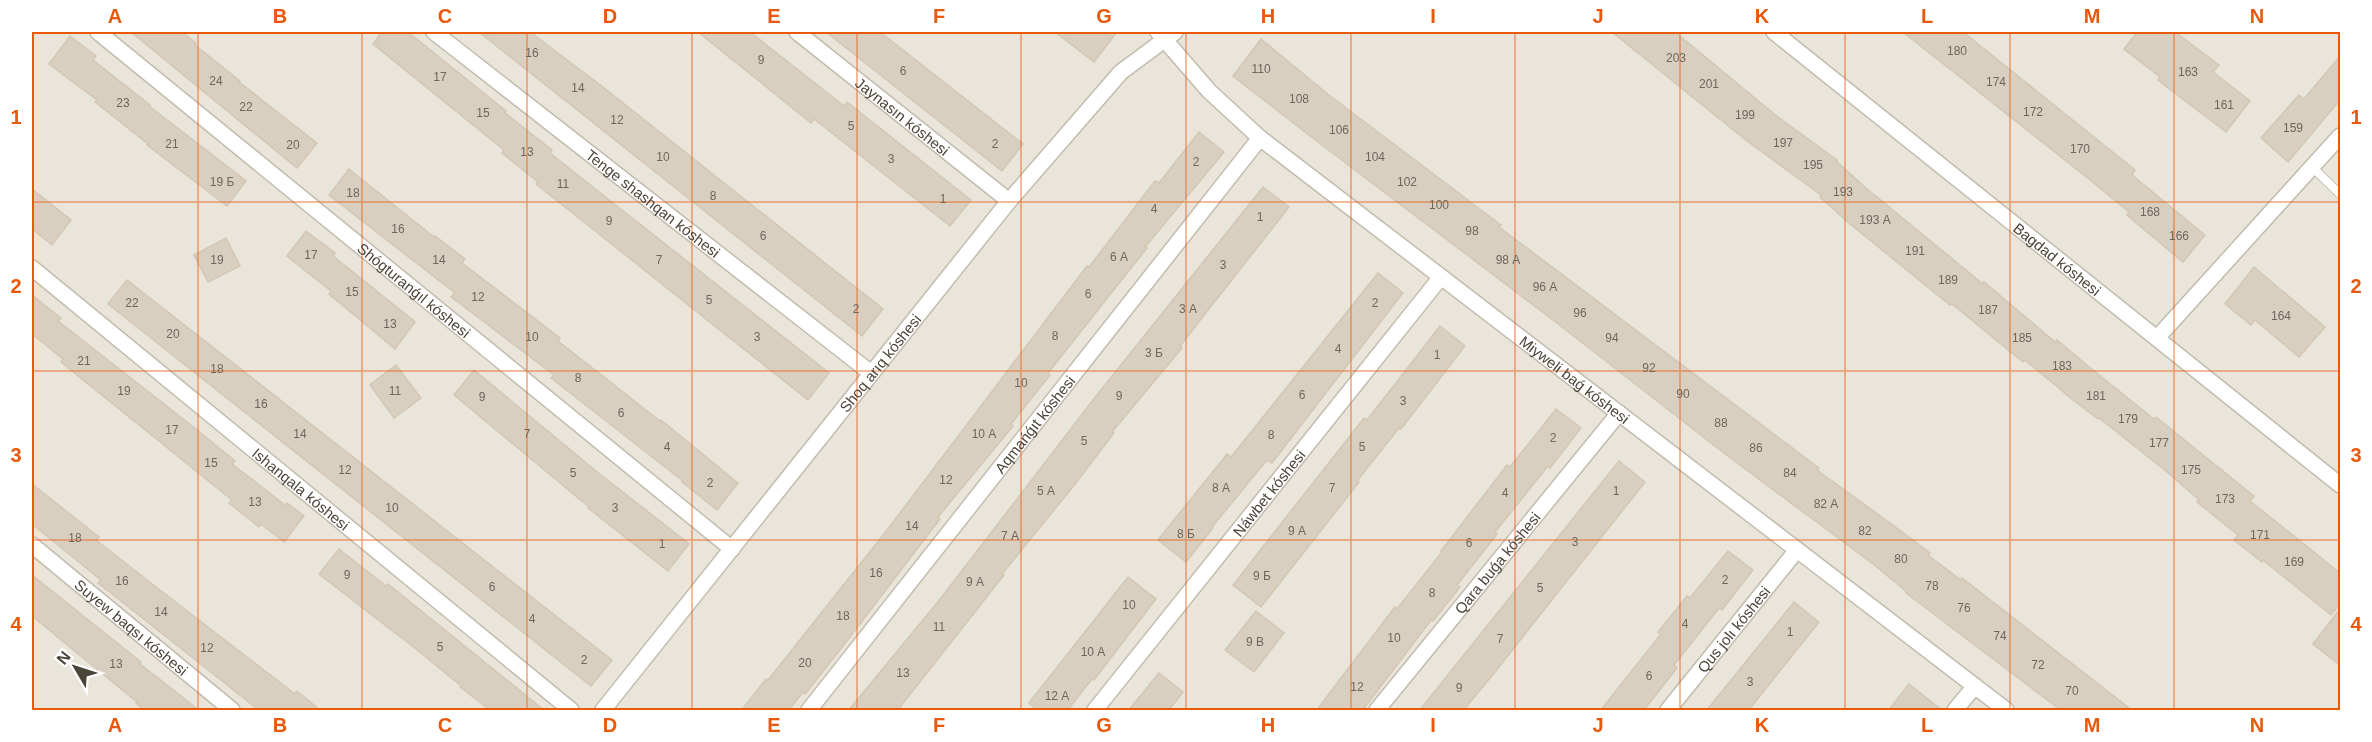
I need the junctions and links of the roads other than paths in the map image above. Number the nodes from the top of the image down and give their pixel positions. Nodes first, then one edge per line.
1 (98, 32) edge
2 (434, 32) edge
3 (797, 32) edge
4 (1774, 32) edge
5 (1166, 34) edge
6 (2340, 136) edge
7 (1260, 138) junction
8 (2312, 167) junction
9 (2340, 194) edge
10 (1009, 201) junction
11 (32, 268) edge
12 (1442, 277) junction
13 (2157, 338) junction
14 (872, 374) junction
15 (1619, 413) junction
16 (2340, 485) edge
17 (32, 545) edge
18 (732, 549) junction
19 (1797, 550) junction
20 (1975, 686) junction
21 (232, 711) edge
22 (570, 711) edge
23 (603, 711) edge
24 (808, 711) edge
25 (1095, 711) edge
26 (1377, 711) edge
27 (1668, 711) edge
28 (1955, 711) edge
29 (2006, 711) edge

1 - 18 street, Shógturanǵıl kóshesi
2 - 14 street, Tenge shashqan kóshesi
3 - 10 street, Jaynasın kóshesi
4 - 13 street, Bagdad kóshesi
5 - 7 street, Miyweli baǵ kóshesi
5 - 10 street, Shoq arıq kóshesi
6 - 8 street
7 - 12 street, Miyweli baǵ kóshesi
7 - 24 street, Aqmańǵıt kóshesi
8 - 9 lane
8 - 13 street
10 - 14 street, Shoq arıq kóshesi
11 - 22 street, Ishanqala kóshesi
12 - 15 street, Miyweli baǵ kóshesi
12 - 25 street, Náwbet kóshesi
13 - 16 street, Bagdad kóshesi
14 - 18 street, Shoq arıq kóshesi
15 - 19 street, Miyweli baǵ kóshesi
15 - 26 street, Qara buǵa kóshesi
17 - 21 street, Suyew baqsı kóshesi
18 - 23 street, Shoq arıq kóshesi
19 - 20 street, Miyweli baǵ kóshesi
19 - 27 street, Qus jolı kóshesi
20 - 28 street
20 - 29 street, Miyweli baǵ kóshesi

